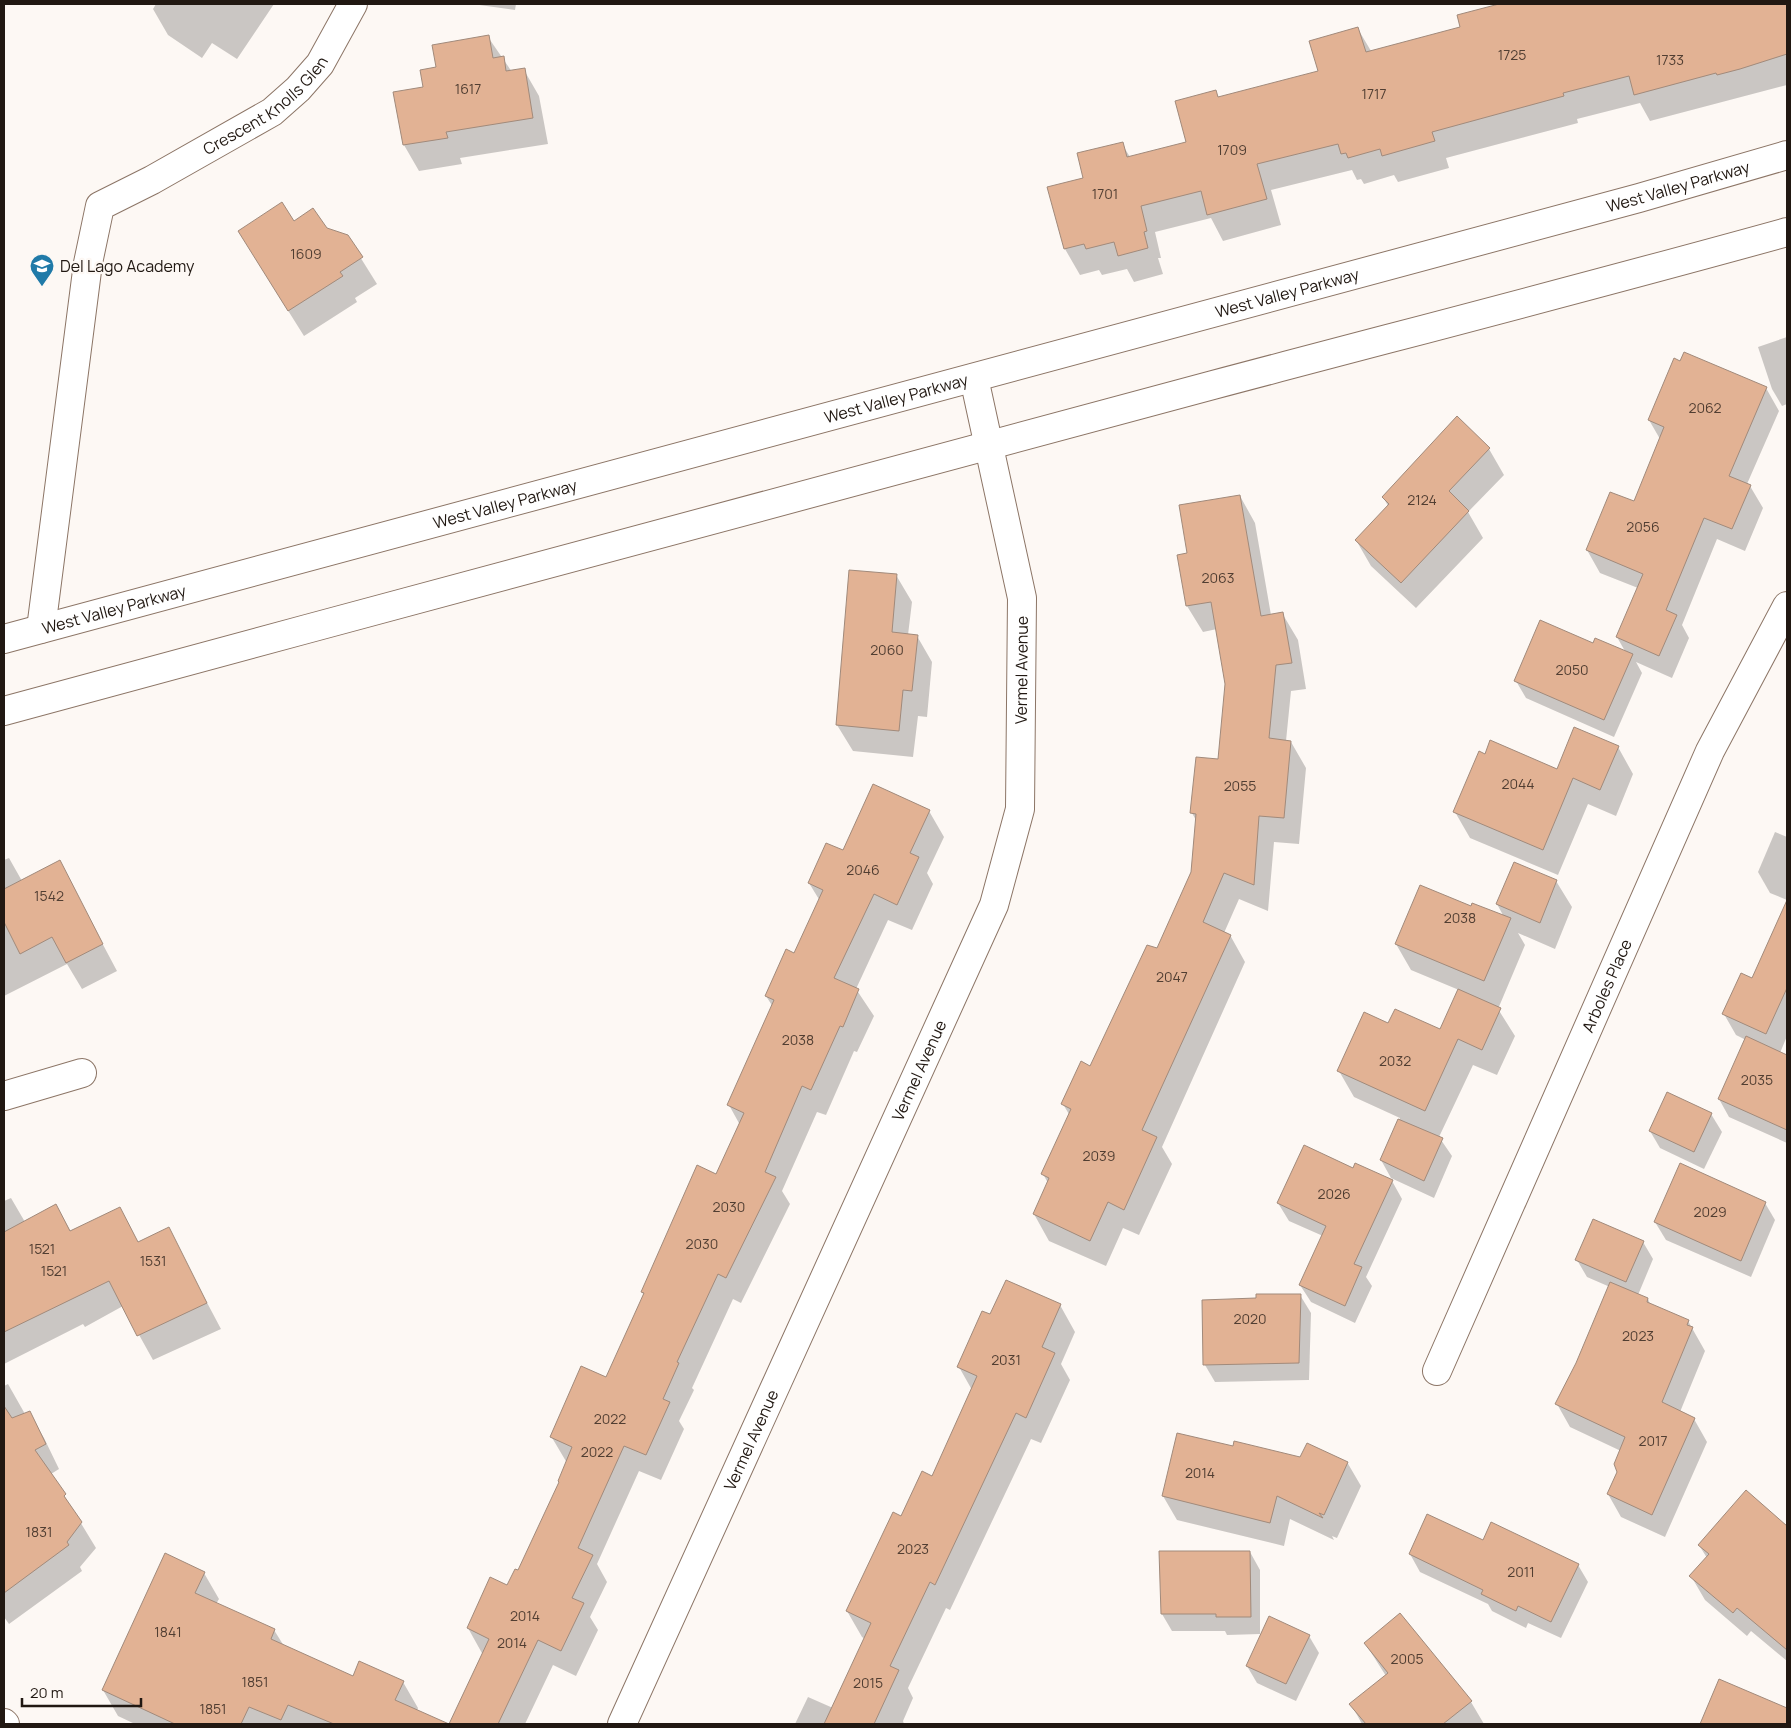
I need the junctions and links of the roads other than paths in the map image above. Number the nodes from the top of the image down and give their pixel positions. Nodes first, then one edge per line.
1 (353, 4) edge
2 (1787, 155) edge
3 (1787, 232) edge
4 (974, 378) junction
5 (988, 446) junction
6 (1787, 606) edge
7 (41, 629) junction
8 (4, 639) edge
9 (4, 711) edge
10 (82, 1073) dead end
11 (4, 1096) edge
12 (1437, 1371) dead end
13 (622, 1724) edge

1 - 7 main road, Crescent Knolls Glen
2 - 4 main road, West Valley Parkway
3 - 5 main road
4 - 5 main road, Vermel Avenue
4 - 7 main road, West Valley Parkway
5 - 9 main road
5 - 13 main road, Vermel Avenue
6 - 12 main road, Arboles Place
7 - 8 main road, West Valley Parkway
10 - 11 main road

